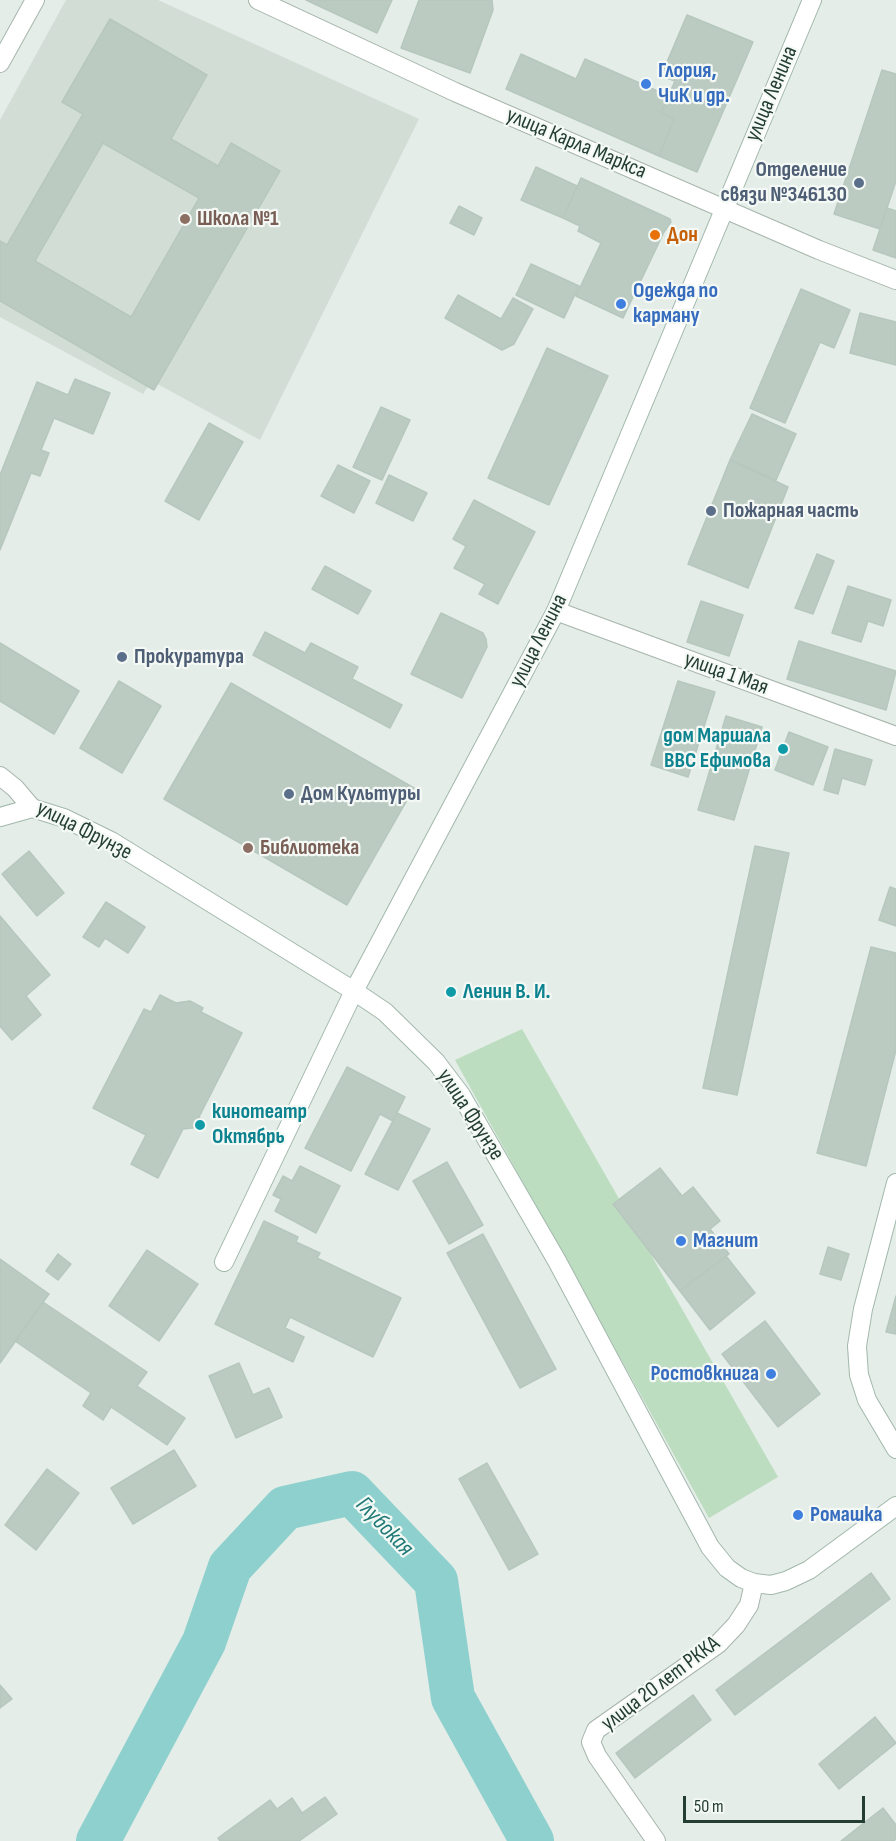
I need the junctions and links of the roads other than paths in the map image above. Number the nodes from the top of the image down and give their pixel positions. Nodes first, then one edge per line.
1 (34, 0) edge
2 (258, 0) edge
3 (812, 0) edge
4 (0, 63) edge
5 (724, 207) junction
6 (896, 280) edge
7 (556, 611) junction
8 (896, 736) edge
9 (0, 776) edge
10 (32, 808) junction
11 (0, 817) edge
12 (354, 991) junction
13 (896, 1183) edge
14 (224, 1262) dead end
15 (896, 1449) edge
16 (896, 1506) edge
17 (754, 1583) junction
18 (656, 1841) edge

1 - 4 street
2 - 5 street, улица Карла Маркса
3 - 5 street, улица Ленина
5 - 6 street, улица Карла Маркса
5 - 7 street, улица Ленина
7 - 8 street, улица 1 Мая
7 - 12 street, улица Ленина
9 - 10 street, улица Фрунзе
10 - 11 street
10 - 12 street, улица Фрунзе
12 - 14 street, улица Ленина
12 - 17 street, улица Фрунзе
13 - 15 street
16 - 17 street
17 - 18 street, улица 20 лет РККА

